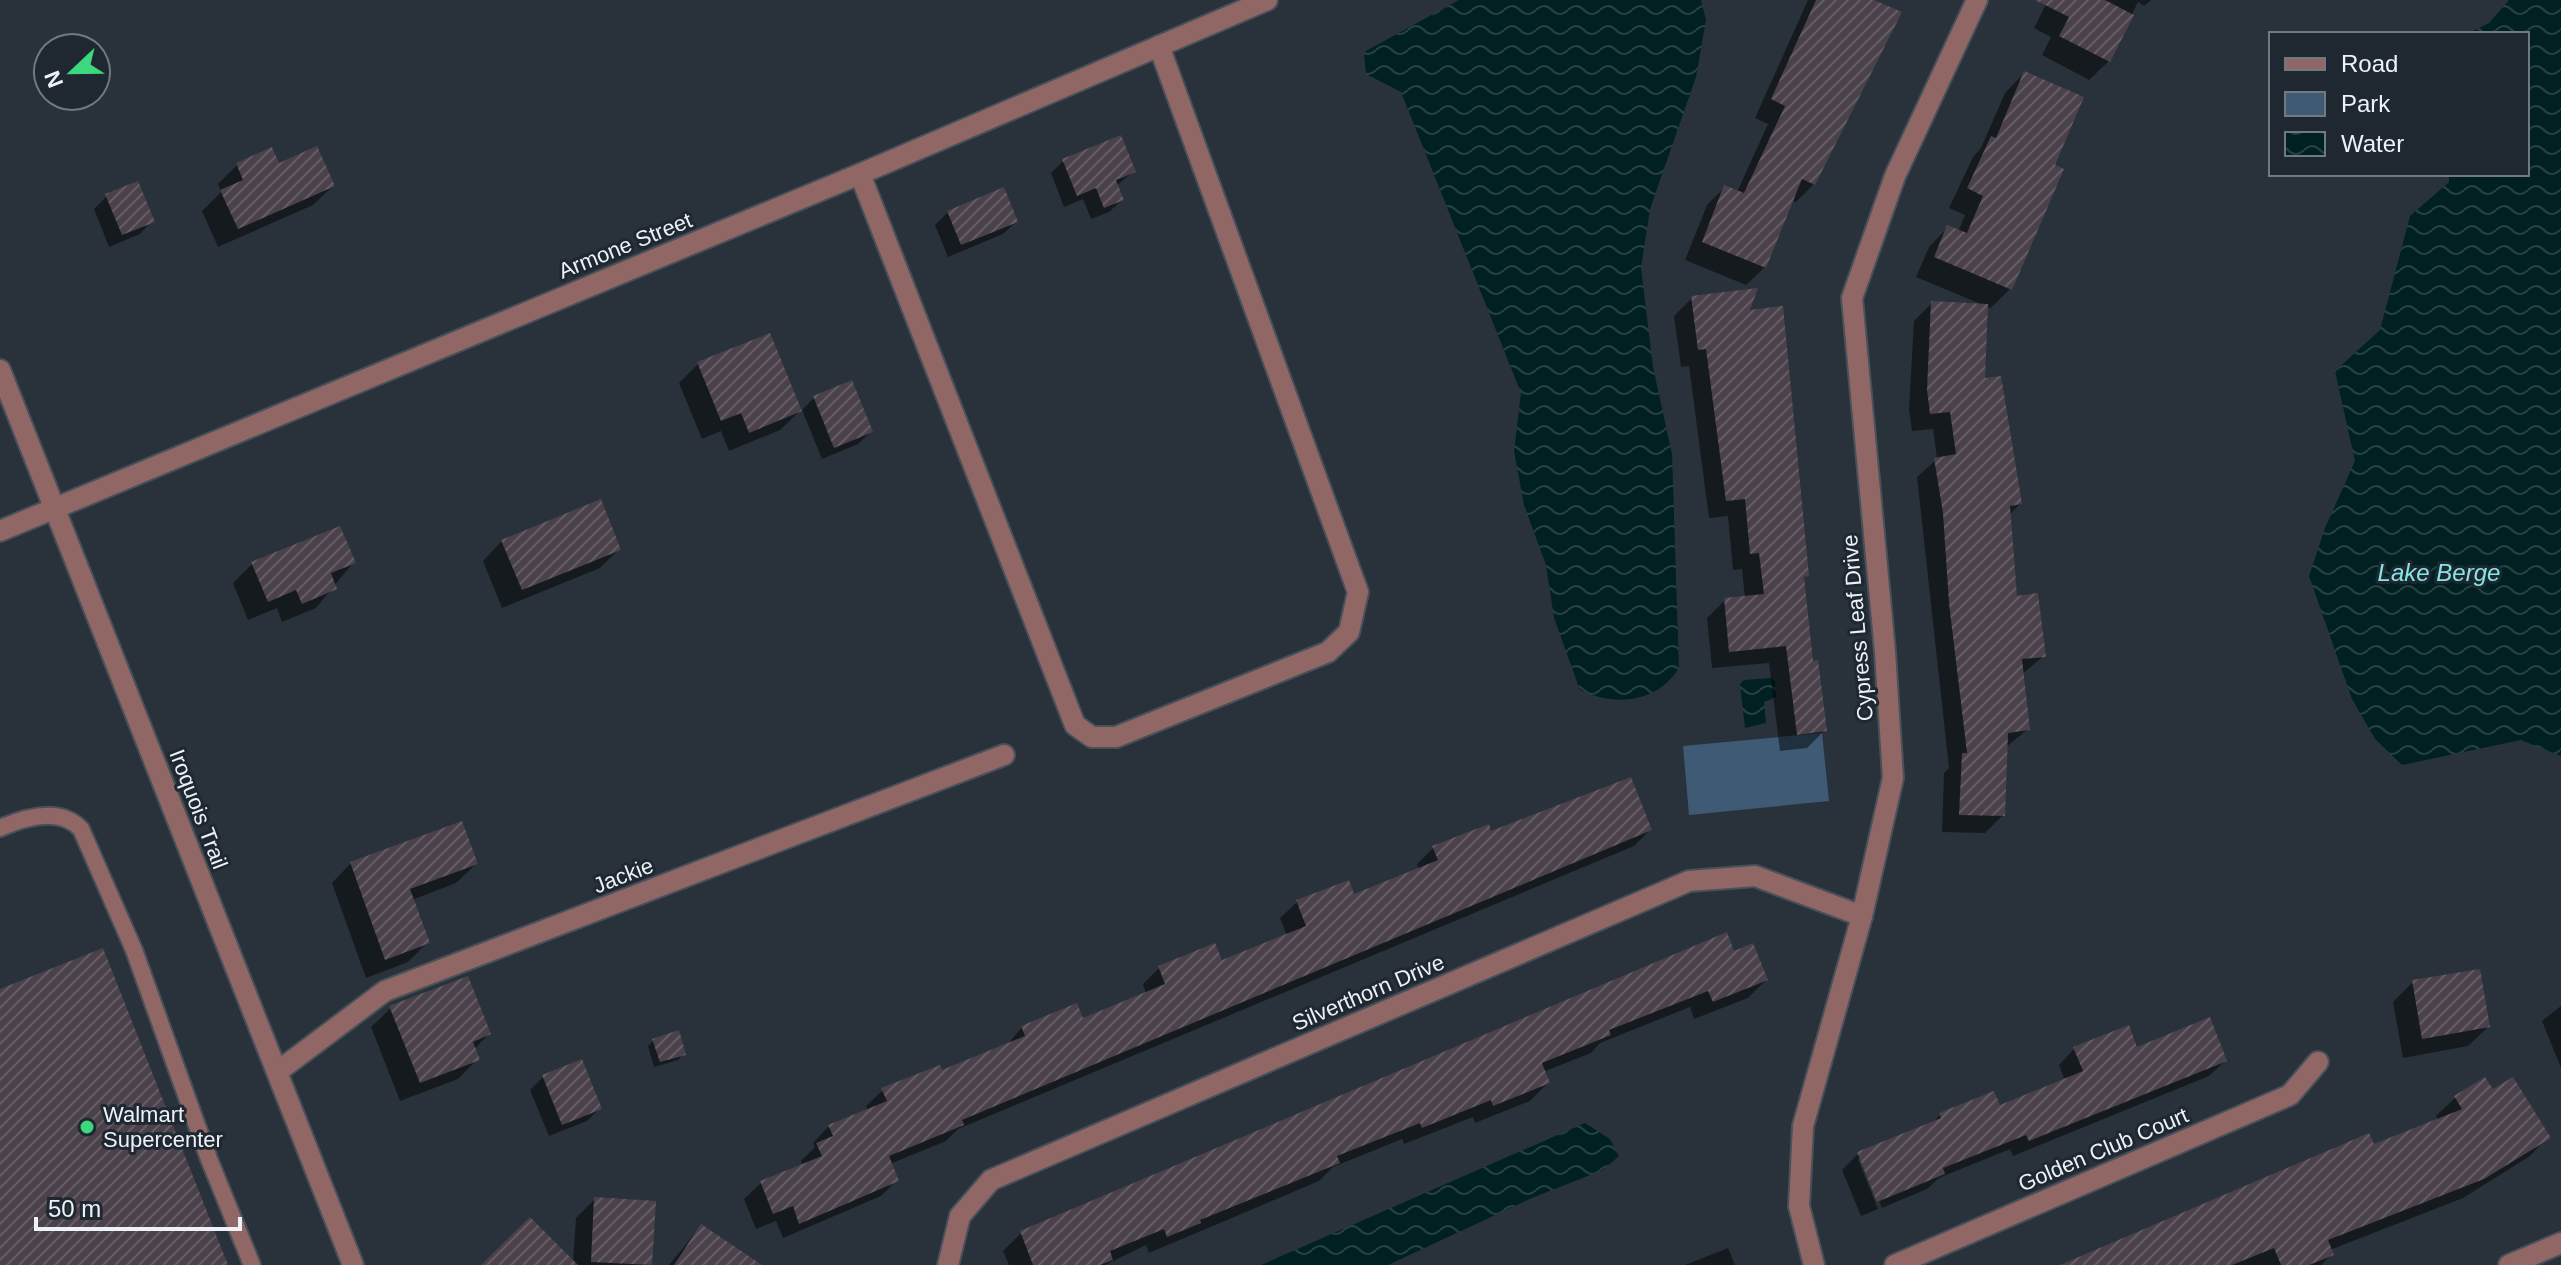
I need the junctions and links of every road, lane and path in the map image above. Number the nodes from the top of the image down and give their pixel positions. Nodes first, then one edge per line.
1 (1267, 0) edge
2 (1977, 0) edge
3 (1159, 46) junction
4 (860, 174) junction
5 (0, 370) edge
6 (55, 507) junction
7 (0, 531) edge
8 (1004, 755) dead end
9 (0, 828) edge
10 (1862, 916) junction
11 (2318, 1062) dead end
12 (277, 1072) junction
13 (2561, 1243) edge
14 (252, 1265) edge
15 (353, 1265) edge
16 (948, 1265) edge
17 (1814, 1265) edge
18 (1895, 1265) edge
19 (2509, 1265) edge

1 - 3 street, Armone Street
2 - 10 street, Cypress Leaf Drive
3 - 4 street, Armone Street
3 - 4 street
4 - 6 street, Armone Street
5 - 6 street, Iroquois Trail
6 - 7 street, Armone Street
6 - 12 street, Iroquois Trail
8 - 12 street, Jackie
9 - 14 lane
10 - 16 street, Silverthorn Drive
10 - 17 street, Cypress Leaf Drive
11 - 18 street, Golden Club Court
12 - 15 street, Iroquois Trail
13 - 19 street

